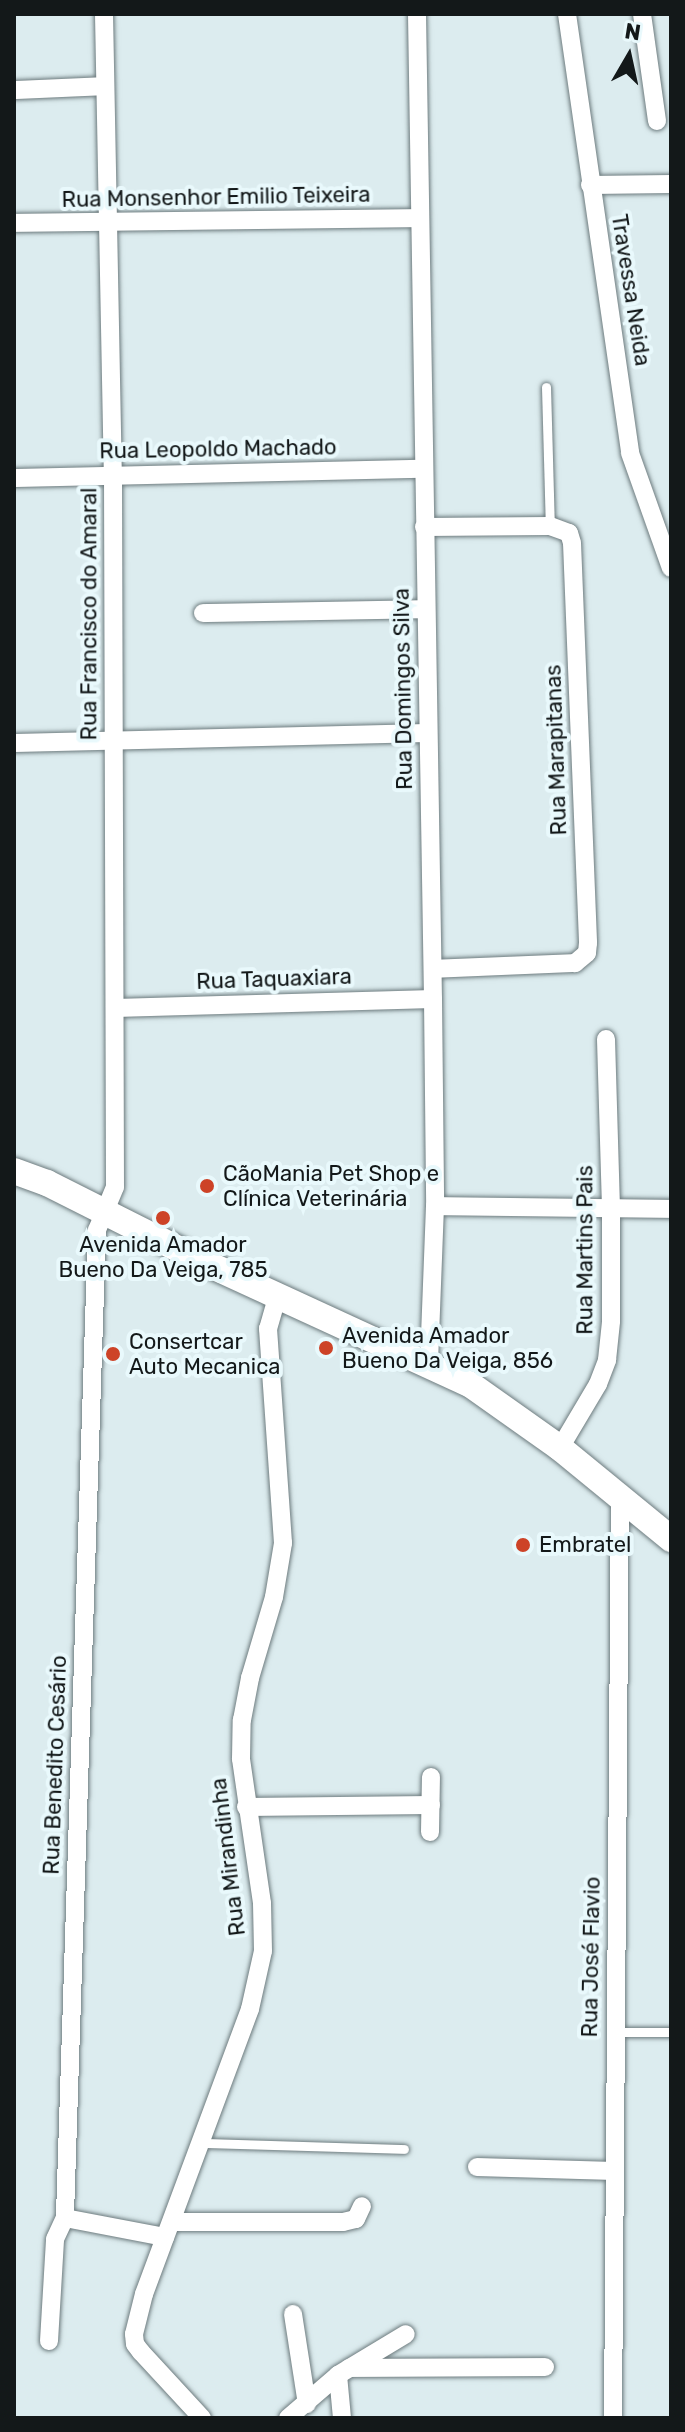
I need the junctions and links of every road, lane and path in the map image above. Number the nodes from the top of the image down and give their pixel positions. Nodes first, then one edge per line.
1 (104, 14) edge
2 (417, 14) edge
3 (567, 14) edge
4 (642, 14) edge
5 (104, 86) junction
6 (14, 90) edge
7 (657, 121) dead end
8 (671, 184) edge
9 (590, 185) junction
10 (418, 218) junction
11 (108, 222) junction
12 (14, 223) edge
13 (546, 387) dead end
14 (423, 469) junction
15 (113, 474) junction
16 (14, 478) edge
17 (550, 526) junction
18 (424, 527) junction
19 (671, 568) edge
20 (425, 609) junction
21 (203, 613) dead end
22 (428, 733) junction
23 (113, 742) junction
24 (14, 743) edge
25 (433, 969) junction
26 (433, 999) junction
27 (115, 1008) junction
28 (606, 1039) dead end
29 (14, 1171) edge
30 (435, 1206) junction
31 (611, 1208) junction
32 (671, 1209) edge
33 (104, 1212) junction
34 (277, 1297) junction
35 (429, 1363) junction
36 (560, 1448) junction
37 (620, 1496) junction
38 (671, 1539) edge
39 (431, 1777) dead end
40 (431, 1805) junction
41 (246, 1807) junction
42 (430, 1832) dead end
43 (614, 2032) junction
44 (671, 2032) edge
45 (202, 2143) junction
46 (404, 2149) dead end
47 (477, 2167) dead end
48 (614, 2171) junction
49 (362, 2206) dead end
50 (65, 2218) junction
51 (169, 2229) junction
52 (293, 2314) dead end
53 (406, 2334) dead end
54 (49, 2341) dead end
55 (545, 2367) dead end
56 (344, 2371) junction
57 (307, 2404) junction
58 (202, 2418) edge
59 (288, 2418) edge
60 (342, 2418) edge
61 (613, 2418) edge

1 - 5 street, Rua Francisco do Amaral
2 - 10 street, Rua Domingos Silva
3 - 9 street, Travessa Neida
4 - 7 street
5 - 6 street
5 - 11 street, Rua Francisco do Amaral
8 - 9 street
9 - 19 street, Travessa Neida
10 - 11 street, Rua Monsenhor Emilio Teixeira
10 - 14 street, Rua Domingos Silva
11 - 12 street, Rua Monsenhor Emilio Teixeira
11 - 15 street, Rua Francisco do Amaral
13 - 17 lane
14 - 15 street, Rua Leopoldo Machado
14 - 18 street, Rua Domingos Silva
15 - 16 street, Rua Leopoldo Machado
15 - 23 street, Rua Francisco do Amaral
17 - 18 street
17 - 25 street, Rua Marapitanas
18 - 20 street, Rua Domingos Silva
20 - 21 street
20 - 22 street, Rua Domingos Silva
22 - 23 street
22 - 25 street, Rua Domingos Silva
23 - 24 street
23 - 27 street, Rua Francisco do Amaral
25 - 26 street, Rua Domingos Silva
26 - 27 street, Rua Taquaxiara
26 - 30 street, Rua Domingos Silva
27 - 33 street, Rua Francisco do Amaral
28 - 31 street, Rua Martins Pais
29 - 33 main road
30 - 31 street
30 - 35 street, Rua Domingos Silva
31 - 32 street
31 - 36 street, Rua Martins Pais
33 - 34 main road
33 - 50 street, Rua Benedito Cesário
34 - 35 main road
34 - 41 street, Rua Mirandinha
35 - 36 main road
36 - 37 main road
37 - 38 main road
37 - 43 street, Rua José Flavio
39 - 40 street
40 - 41 street
40 - 42 street
41 - 45 street, Rua Mirandinha
43 - 44 lane
43 - 48 street, Rua José Flavio
45 - 46 lane
45 - 51 street, Rua Mirandinha
47 - 48 street
48 - 61 street, Rua José Flavio
49 - 51 street
50 - 51 street
50 - 54 street, Rua Benedito Cesário
51 - 58 street, Rua Mirandinha
52 - 57 street
53 - 56 street
55 - 56 street
56 - 57 street
56 - 60 street
57 - 59 street

